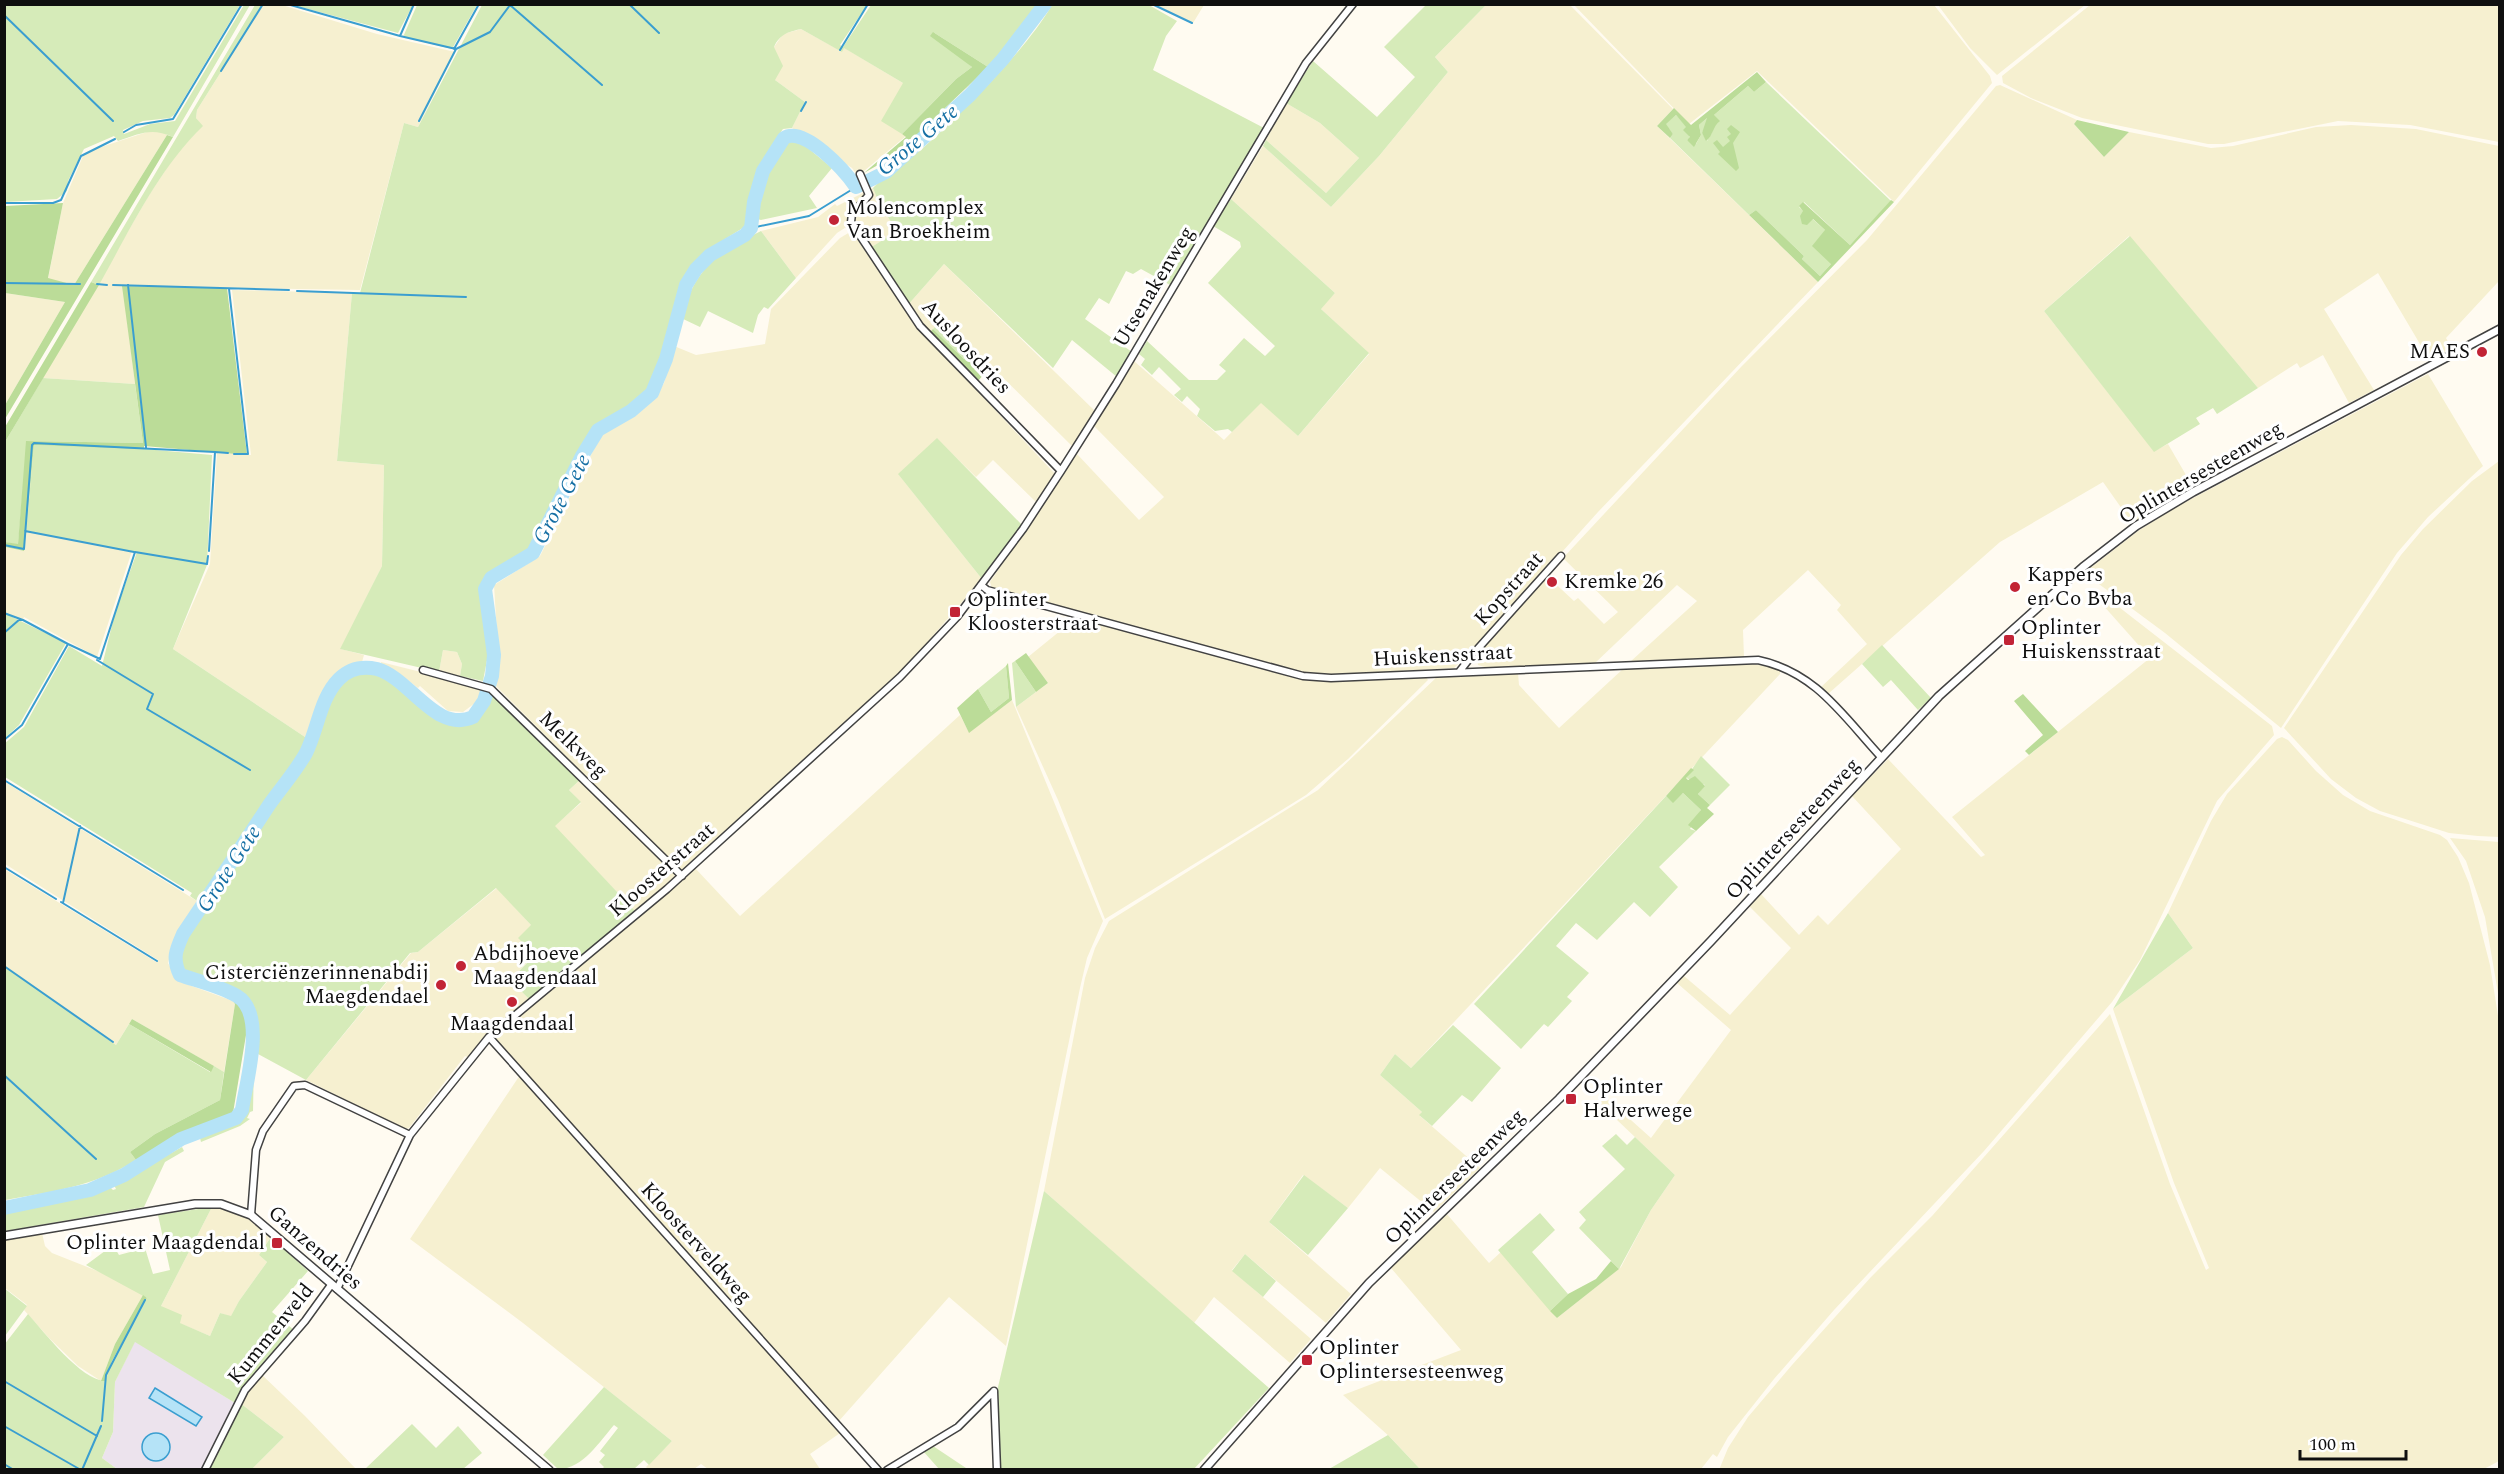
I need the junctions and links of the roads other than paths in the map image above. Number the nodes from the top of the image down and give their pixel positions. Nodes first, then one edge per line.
1 (1353, 4) edge
2 (860, 174) dead end
3 (2499, 330) edge
4 (1061, 471) junction
5 (1561, 556) dead end
6 (981, 585) junction
7 (423, 670) dead end
8 (1459, 672) junction
9 (1881, 757) junction
10 (682, 876) junction
11 (489, 1037) junction
12 (410, 1136) junction
13 (251, 1215) junction
14 (4, 1236) edge
15 (334, 1287) junction
16 (205, 1470) edge
17 (549, 1470) edge
18 (878, 1470) edge
19 (887, 1470) edge
20 (997, 1470) edge
21 (1204, 1470) edge

1 - 4 street, Utsenakenweg
2 - 4 street, Ausloosdries
3 - 9 street, Oplintersesteenweg
4 - 6 street, Utsenakenweg
5 - 8 street, Kopstraat
6 - 8 street, Huiskensstraat
6 - 10 street, Kloosterstraat
7 - 10 street, Melkweg
8 - 9 street, Huiskensstraat
9 - 21 street, Oplintersesteenweg
10 - 11 street, Kloosterstraat
11 - 12 street, Kloosterstraat
11 - 18 street, Kloosterveldweg
12 - 13 street
12 - 15 street, Kloosterstraat
13 - 14 street, Ganzendries
13 - 15 street, Ganzendries
15 - 16 street, Kummenveld
15 - 17 street, Ganzendries
19 - 20 street

